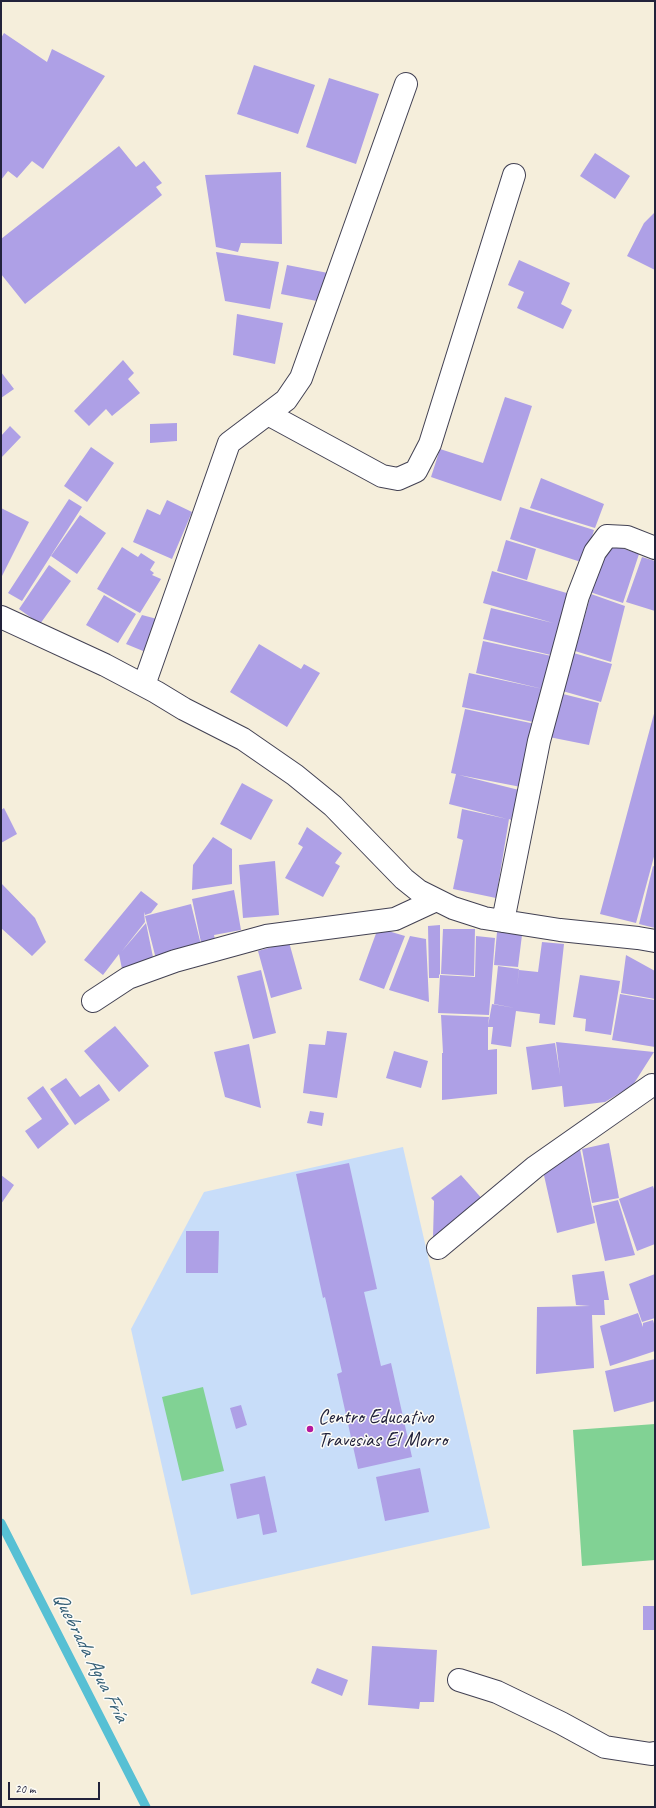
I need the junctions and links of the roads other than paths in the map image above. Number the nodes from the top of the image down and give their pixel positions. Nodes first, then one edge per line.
1 (406, 84) dead end
2 (514, 176) dead end
3 (268, 414) junction
4 (653, 547) edge
5 (1, 617) edge
6 (144, 685) junction
7 (436, 900) junction
8 (503, 921) junction
9 (655, 941) edge
10 (93, 1001) dead end
11 (654, 1087) edge
12 (438, 1248) dead end
13 (459, 1680) dead end
14 (655, 1753) edge

1 - 3 street
2 - 3 street
3 - 6 street
4 - 8 street
5 - 6 street
6 - 7 street
7 - 8 street
7 - 10 street
8 - 9 street
11 - 12 street
13 - 14 street

